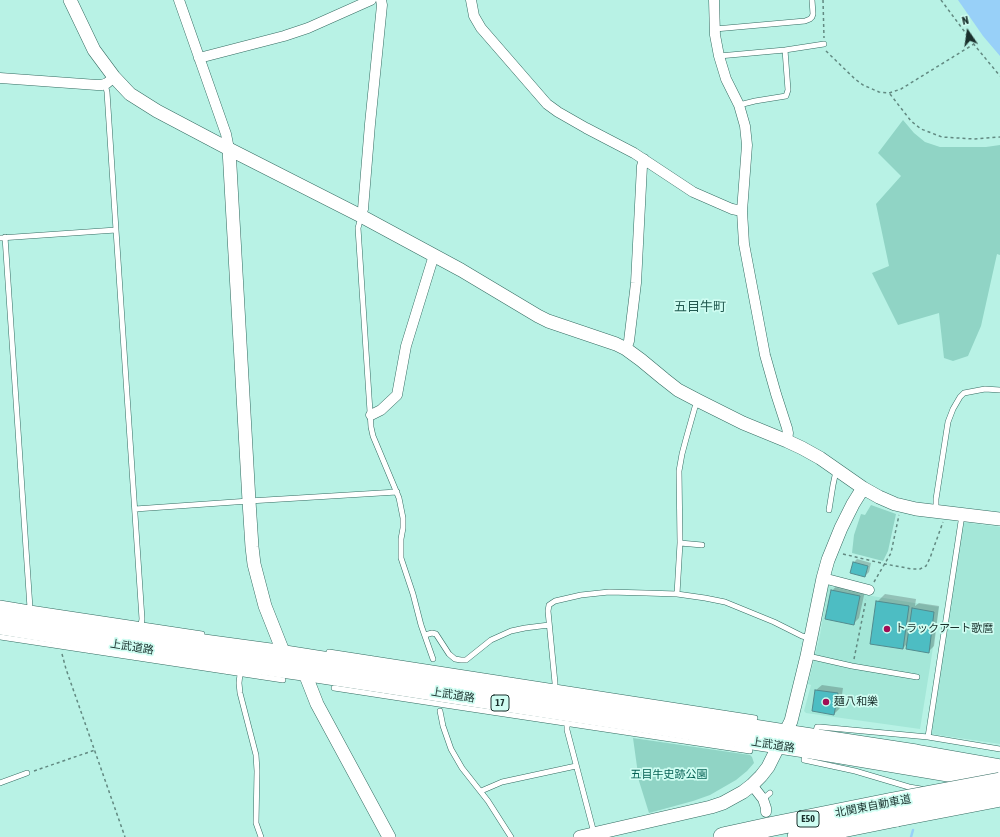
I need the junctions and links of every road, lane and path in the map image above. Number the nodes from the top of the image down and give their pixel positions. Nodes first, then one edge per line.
1 (70, 0) edge
2 (179, 0) edge
3 (372, 0) edge
4 (381, 0) edge
5 (471, 0) edge
6 (714, 0) edge
7 (812, 0) edge
8 (823, 0) edge
9 (942, 0) edge
10 (715, 29) junction
11 (824, 44) junction
12 (974, 44) junction
13 (785, 50) junction
14 (719, 56) junction
15 (199, 58) junction
16 (1000, 76) edge
17 (0, 78) edge
18 (109, 81) junction
19 (889, 93) junction
20 (739, 105) junction
21 (1000, 137) edge
22 (229, 150) junction
23 (644, 159) junction
24 (742, 211) junction
25 (361, 216) junction
26 (116, 230) junction
27 (2, 237) edge
28 (434, 255) junction
29 (626, 349) junction
30 (1000, 390) edge
31 (699, 401) junction
32 (370, 415) junction
33 (787, 441) junction
34 (837, 470) junction
35 (863, 488) junction
36 (397, 492) junction
37 (249, 501) junction
38 (135, 509) junction
39 (829, 510) dead end
40 (941, 512) junction
41 (962, 515) junction
42 (1000, 519) edge
43 (680, 543) junction
44 (702, 545) dead end
45 (832, 549) junction
46 (823, 578) junction
47 (869, 590) dead end
48 (677, 594) junction
49 (0, 603) edge
50 (30, 608) junction
51 (0, 613) edge
52 (141, 625) junction
53 (550, 625) junction
54 (0, 626) edge
55 (425, 635) junction
56 (211, 636) dead end
57 (0, 637) edge
58 (810, 638) junction
59 (63, 647) junction
60 (329, 652) dead end
61 (285, 654) junction
62 (806, 656) junction
63 (167, 658) junction
64 (433, 659) dead end
65 (407, 669) junction
66 (303, 672) junction
67 (240, 674) junction
68 (917, 677) dead end
69 (283, 680) dead end
70 (554, 686) junction
71 (334, 688) dead end
72 (458, 702) junction
73 (655, 707) junction
74 (440, 711) dead end
75 (756, 718) dead end
76 (567, 724) junction
77 (687, 736) junction
78 (928, 737) junction
79 (782, 739) junction
80 (810, 743) junction
81 (1000, 748) edge
82 (95, 750) junction
83 (750, 751) dead end
84 (576, 766) junction
85 (27, 773) joint
86 (998, 779) edge
87 (0, 783) edge
88 (752, 785) junction
89 (481, 791) junction
90 (956, 796) dead end
91 (963, 797) dead end
92 (1000, 798) edge
93 (1000, 804) edge
94 (895, 810) junction
95 (766, 812) dead end
96 (594, 834) junction
97 (125, 837) edge
98 (261, 837) edge
99 (390, 837) edge
100 (510, 837) edge
101 (580, 837) edge
102 (723, 837) edge
103 (797, 837) edge

1 - 18 street
2 - 15 street
3 - 15 street
4 - 25 street
5 - 23 street
6 - 10 street
7 - 10 lane
8 - 11 path
9 - 12 path
10 - 14 street
11 - 13 lane
11 - 19 path
12 - 16 path
12 - 19 path
13 - 14 lane
13 - 20 lane
14 - 20 street
15 - 22 street
17 - 18 street
18 - 22 street
18 - 26 lane
19 - 21 path
20 - 24 street
22 - 25 street
22 - 37 street
23 - 24 street
23 - 29 street
24 - 33 street
25 - 28 street
25 - 32 lane
26 - 27 lane
26 - 38 lane
27 - 50 lane
28 - 29 street
28 - 32 street
29 - 31 street
30 - 40 lane
31 - 33 street
31 - 43 lane
32 - 36 lane
33 - 34 street
34 - 35 street
34 - 39 lane
35 - 40 street
35 - 45 street
36 - 37 lane
36 - 55 lane
37 - 38 lane
37 - 61 street
38 - 52 lane
40 - 41 street
40 - 45 path
41 - 42 street
41 - 78 lane
43 - 44 lane
43 - 48 lane
45 - 46 street
46 - 47 street
46 - 58 street
48 - 53 lane
48 - 58 lane
49 - 50 lane
50 - 52 lane
51 - 61 highway, 上武道路 / 17
52 - 56 lane
53 - 55 lane
53 - 70 lane
54 - 63 highway, 上武道路 / 17
55 - 64 lane
57 - 59 lane
58 - 62 street
59 - 63 lane
59 - 82 path
60 - 65 lane
61 - 65 highway, 上武道路 / 17
61 - 66 street
62 - 68 lane
62 - 79 street
63 - 66 highway, 上武道路 / 17
63 - 67 lane
65 - 70 lane
65 - 73 highway, 上武道路 / 17
66 - 72 highway, 上武道路 / 17
66 - 99 street
67 - 69 lane
67 - 98 lane
70 - 73 lane
71 - 72 lane
72 - 76 lane
72 - 77 highway, 上武道路 / 17
73 - 75 lane
73 - 79 highway, 上武道路 / 17
74 - 89 lane
76 - 77 lane
76 - 84 lane
77 - 79 highway, 上武道路 / 17
77 - 83 lane
78 - 80 lane
78 - 81 lane
79 - 80 highway, 上武道路 / 17
79 - 88 street
80 - 86 highway, 上武道路 / 17
80 - 90 lane
82 - 85 path
82 - 97 path
84 - 89 lane
84 - 96 lane
85 - 87 lane
86 - 94 highway, 北関東自動車道 / E50, bridge
88 - 95 street
88 - 96 street
89 - 100 lane
91 - 93 lane
92 - 94 highway, 北関東自動車道 / E50, bridge
94 - 102 highway, 北関東自動車道 / E50
94 - 103 highway, 北関東自動車道 / E50
96 - 101 street

